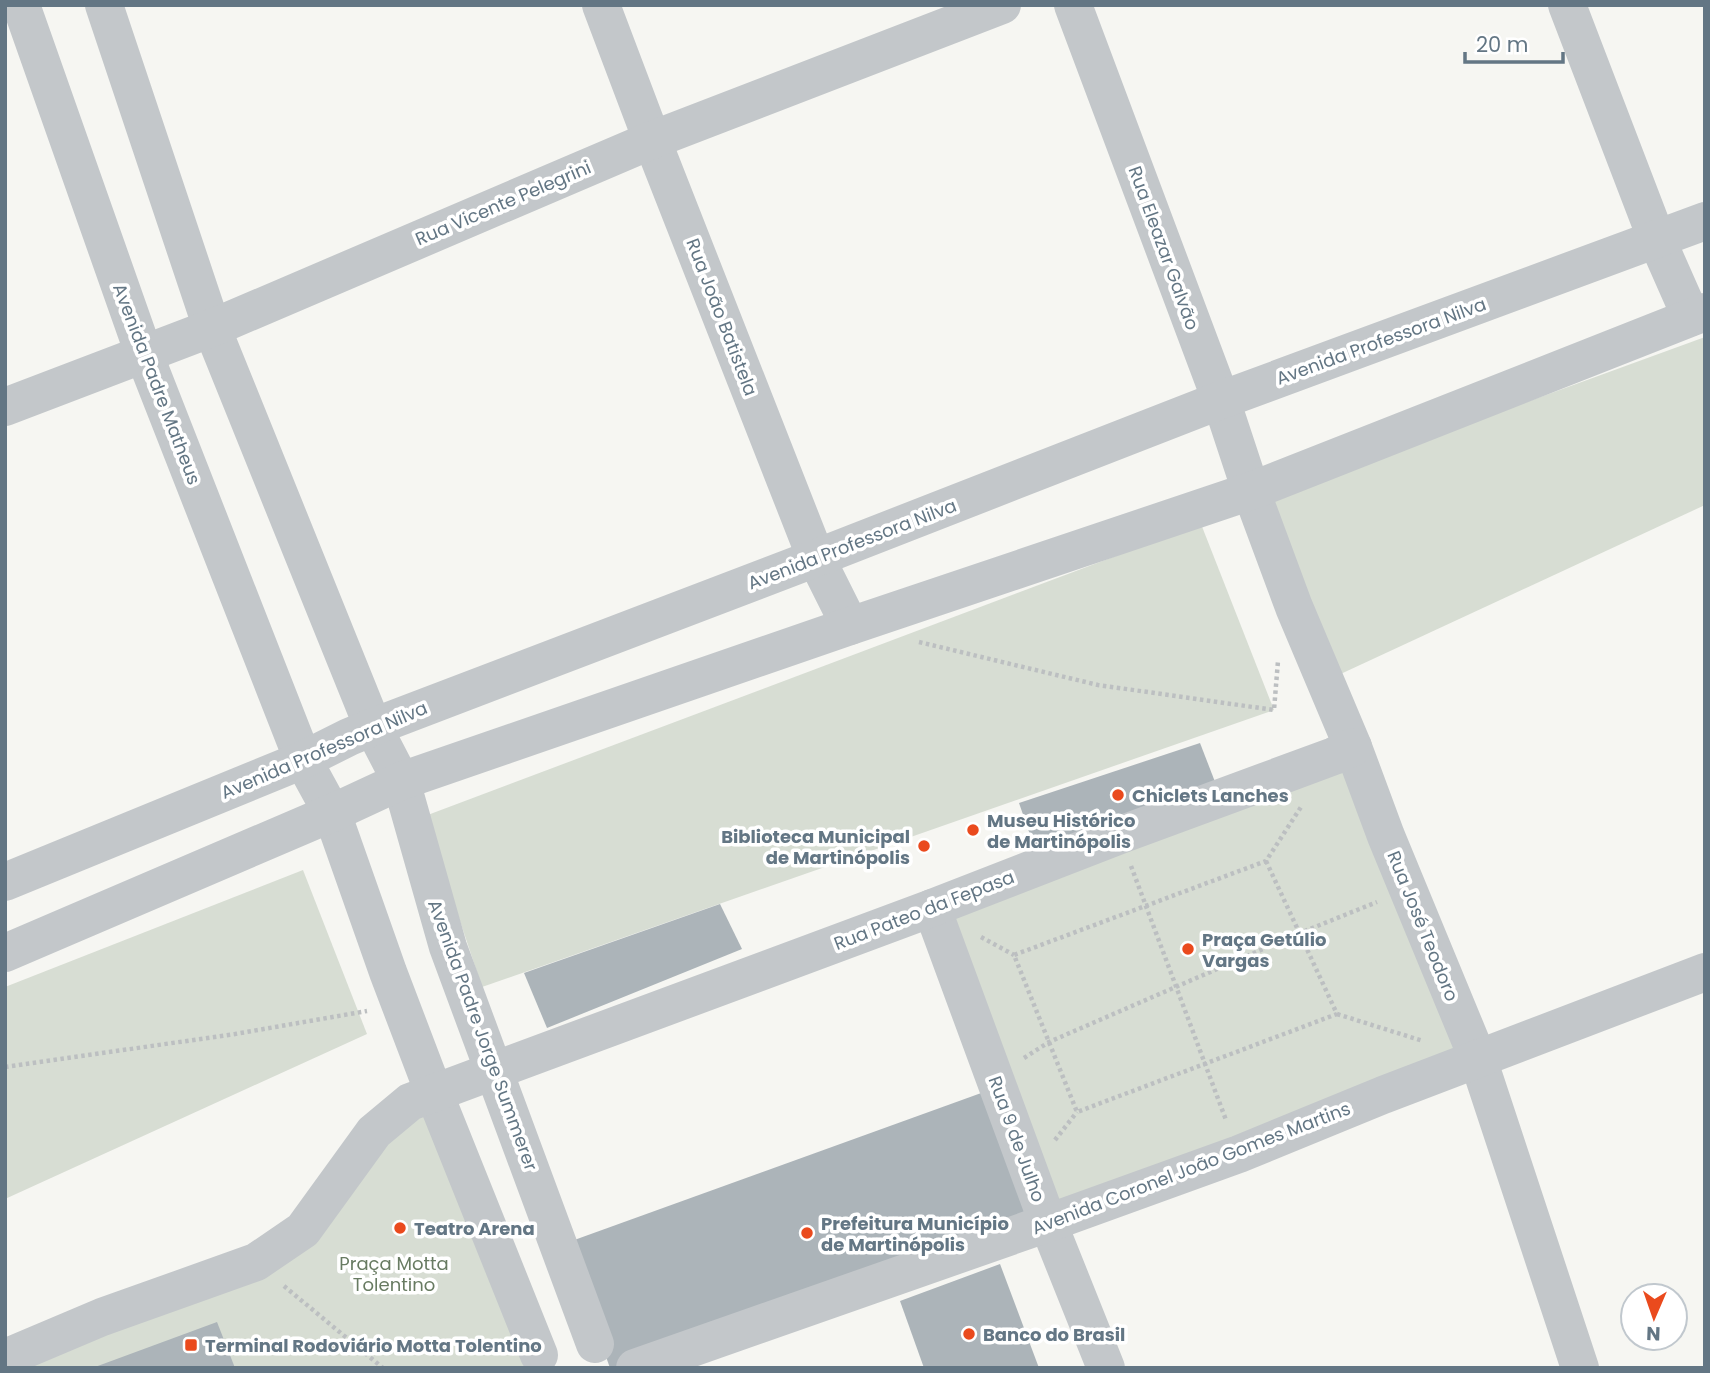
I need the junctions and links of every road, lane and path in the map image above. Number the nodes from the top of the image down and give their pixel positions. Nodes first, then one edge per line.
1 (21, 5) edge
2 (104, 5) edge
3 (601, 5) edge
4 (1002, 5) edge
5 (1073, 5) edge
6 (1567, 5) edge
7 (652, 139) junction
8 (1705, 222) edge
9 (1657, 240) junction
10 (1698, 314) edge
11 (212, 328) junction
12 (144, 354) junction
13 (1221, 400) junction
14 (5, 407) edge
15 (1251, 491) junction
16 (816, 558) junction
17 (850, 626) junction
18 (915, 641) dead end
19 (1278, 661) dead end
20 (373, 727) junction
21 (1353, 747) junction
22 (303, 760) junction
23 (401, 781) junction
24 (1303, 803) dead end
25 (332, 813) junction
26 (1120, 835) junction
27 (1266, 861) junction
28 (5, 882) edge
29 (1408, 889) junction
30 (1146, 906) junction
31 (932, 908) junction
32 (1300, 933) junction
33 (5, 953) edge
34 (1705, 972) edge
35 (1176, 987) junction
36 (400, 1005) junction
37 (1337, 1014) junction
38 (1049, 1042) junction
39 (1427, 1042) dead end
40 (1478, 1059) junction
41 (1204, 1063) junction
42 (5, 1067) edge
43 (494, 1069) junction
44 (434, 1093) junction
45 (1239, 1154) junction
46 (1048, 1223) junction
47 (257, 1262) junction
48 (602, 1356) edge
49 (5, 1358) edge
50 (536, 1361) edge
51 (383, 1368) edge
52 (635, 1368) edge
53 (1106, 1368) edge
54 (1580, 1368) edge

1 - 12 street, Avenida Padre Matheus
2 - 11 street
3 - 7 street, Rua João Batistela
4 - 7 street, Rua Vicente Pelegrini
5 - 13 street, Rua Eleazar Galvão
6 - 9 street
7 - 11 street, Rua Vicente Pelegrini
7 - 16 street, Rua João Batistela
8 - 9 street, Avenida Professora Nilva
9 - 10 street
9 - 13 street, Avenida Professora Nilva
10 - 15 street
11 - 12 street, Rua Vicente Pelegrini
11 - 20 street
12 - 14 street, Rua Vicente Pelegrini
12 - 22 street, Avenida Padre Matheus
13 - 15 street, Rua Eleazar Galvão
13 - 16 street, Avenida Professora Nilva
15 - 17 street
15 - 21 street, Rua José Teodoro
16 - 17 street, Rua João Batistela
16 - 20 street, Avenida Professora Nilva
17 - 23 street
18 - 19 path
20 - 22 street, Avenida Professora Nilva
20 - 23 street, Avenida Padre Jorge Summerer
21 - 26 street, Rua Pateo da Fepasa
21 - 29 street, Rua José Teodoro
22 - 25 street
22 - 28 street, Avenida Professora Nilva
23 - 25 street
23 - 43 street, Avenida Padre Jorge Summerer
24 - 27 path
25 - 33 street
25 - 36 street
26 - 30 path
26 - 31 street, Rua Pateo da Fepasa
27 - 30 path
27 - 32 path
29 - 32 path
29 - 40 street, Rua José Teodoro
30 - 35 path
30 - 38 path
31 - 43 street, Rua Pateo da Fepasa
31 - 46 street, Rua 9 de Julho
32 - 35 path
32 - 37 path
34 - 40 street, Avenida Coronel João Gomes Martins
35 - 38 path
35 - 41 path
36 - 42 path
36 - 44 street
37 - 39 path
37 - 41 path
38 - 41 path
40 - 45 street, Avenida Coronel João Gomes Martins
40 - 54 street, Rua José Teodoro
41 - 45 path
43 - 44 street, Rua Pateo da Fepasa
43 - 48 street, Avenida Padre Jorge Summerer
44 - 47 street, Rua Pateo da Fepasa
44 - 50 street
45 - 46 street, Avenida Coronel João Gomes Martins
46 - 52 street, Avenida Coronel João Gomes Martins
46 - 53 street, Rua 9 de Julho
47 - 49 street, Rua Pateo da Fepasa
47 - 51 path
48 - 50 street

